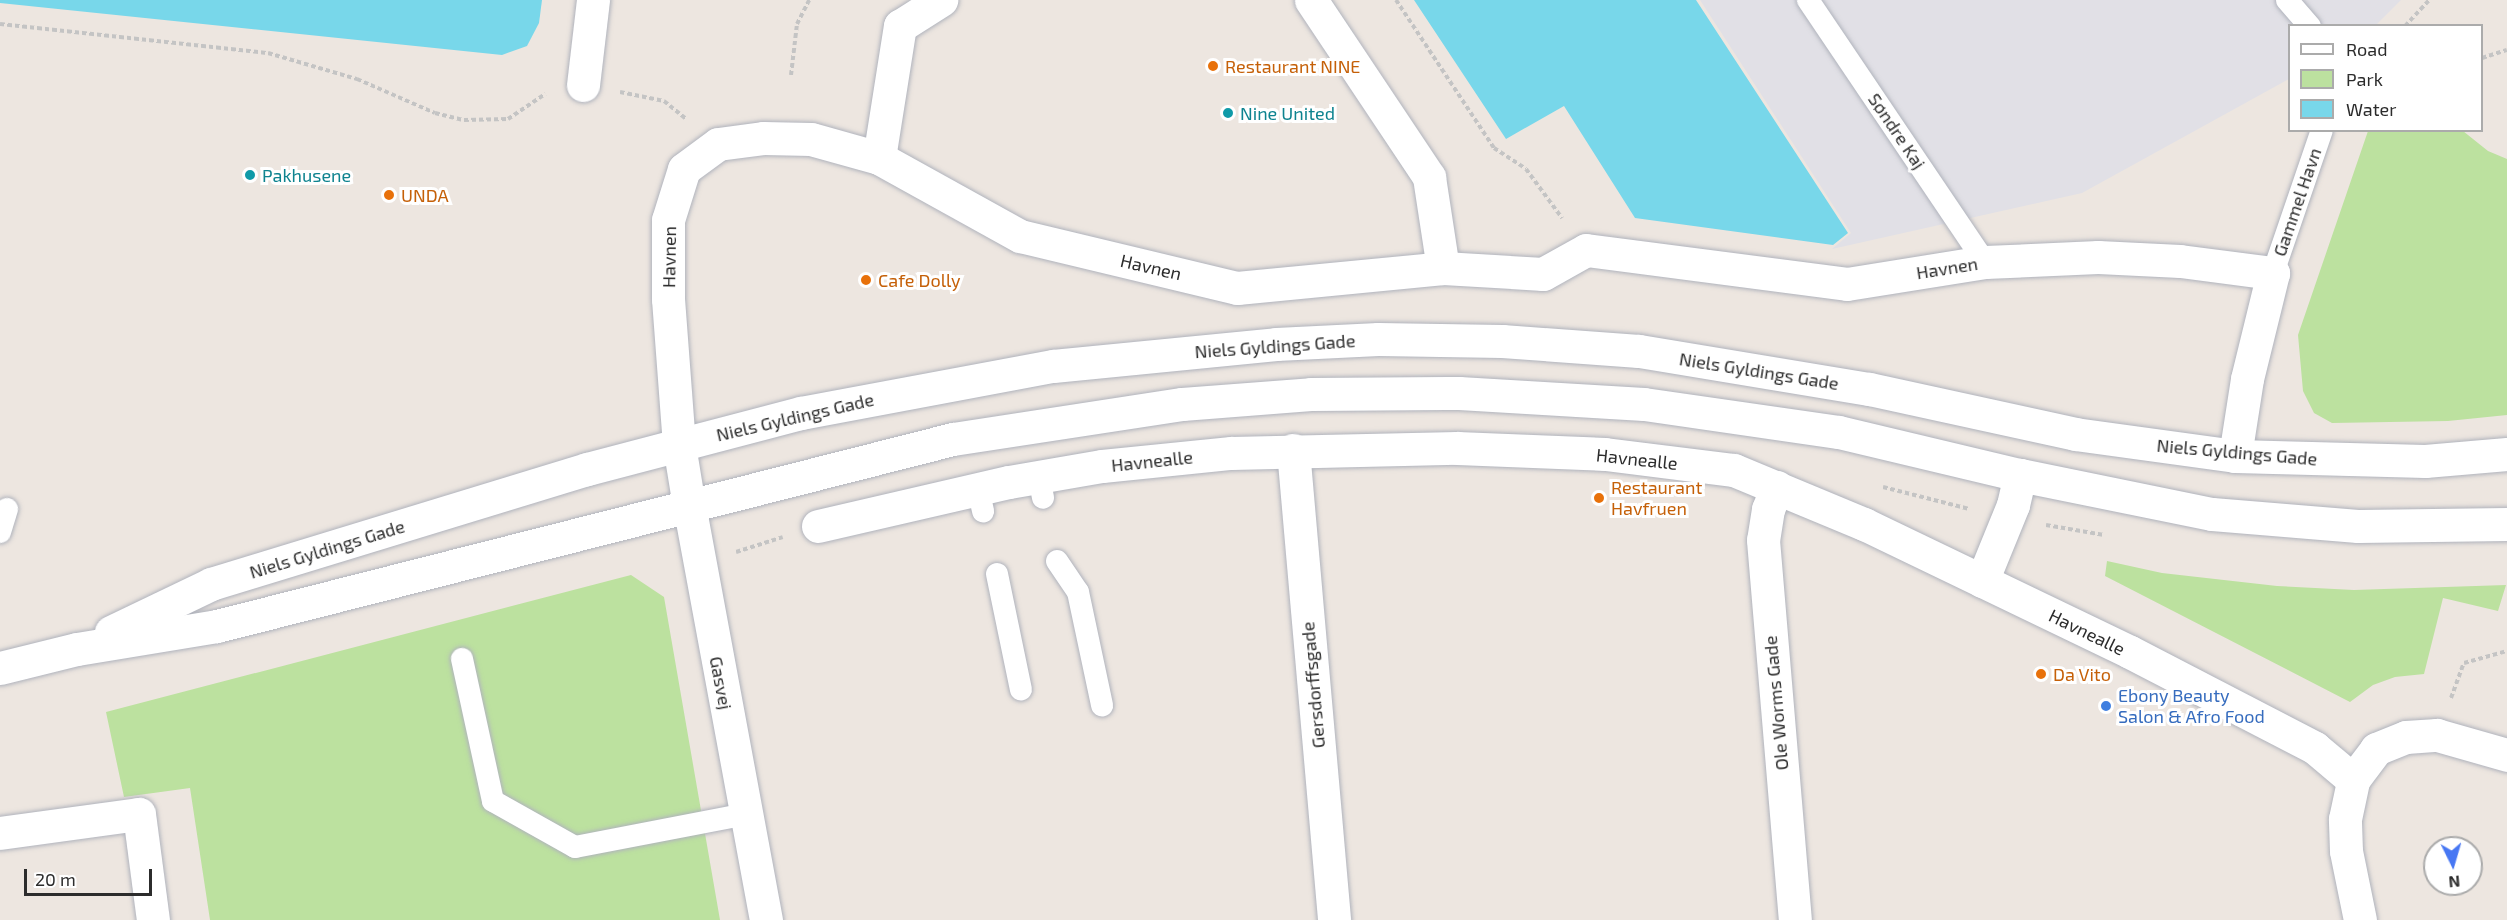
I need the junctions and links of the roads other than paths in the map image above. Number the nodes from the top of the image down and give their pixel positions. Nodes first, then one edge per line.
1 (593, 0) edge
2 (941, 0) edge
3 (1311, 0) edge
4 (1808, 0) edge
5 (2287, 0) edge
6 (2308, 24) edge
7 (583, 84) road end
8 (2321, 132) edge
9 (879, 158) junction
10 (1985, 262) junction
11 (1443, 268) junction
12 (2273, 273) junction
13 (679, 445) junction
14 (1293, 450) junction
15 (2507, 454) edge
16 (2235, 456) junction
17 (2020, 475) junction
18 (1777, 487) junction
19 (688, 506) junction
20 (7, 509) dead end
21 (2507, 524) edge
22 (818, 526) road end
23 (0, 531) edge
24 (1057, 561) dead end
25 (997, 574) dead end
26 (1982, 581) junction
27 (77, 649) junction
28 (462, 659) dead end
29 (0, 668) edge
30 (1021, 690) dead end
31 (1102, 705) dead end
32 (2507, 755) edge
33 (2353, 780) junction
34 (746, 814) junction
35 (0, 833) edge
36 (153, 920) edge
37 (766, 920) edge
38 (1334, 920) edge
39 (1795, 920) edge
40 (2360, 920) edge

1 - 7 street
2 - 9 street
3 - 11 street
4 - 10 lane, Søndre Kaj
5 - 6 lane
8 - 12 lane, Gammel Havn
9 - 11 street, Havnen
9 - 13 street, Havnen
10 - 11 street, Havnen
10 - 12 street, Havnen
12 - 16 street
13 - 16 street, Niels Gyldings Gade
13 - 19 street, Gasvej
13 - 27 street, Niels Gyldings Gade
14 - 18 street, Havnealle
14 - 22 street, Havnealle
14 - 38 street, Gersdorffsgade
15 - 16 street, Niels Gyldings Gade
17 - 19 street, Niels Gyldings Gade
17 - 21 street, Niels Gyldings Gade
17 - 26 street
18 - 26 street, Havnealle
18 - 39 street, Ole Worms Gade
19 - 27 street, Niels Gyldings Gade
19 - 34 street, Gasvej
20 - 23 lane
24 - 31 lane
25 - 30 lane
26 - 33 street, Havnealle
27 - 29 street, Niels Gyldings Gade
28 - 34 lane
32 - 33 street
33 - 40 street
34 - 37 street, Gasvej
35 - 36 street

